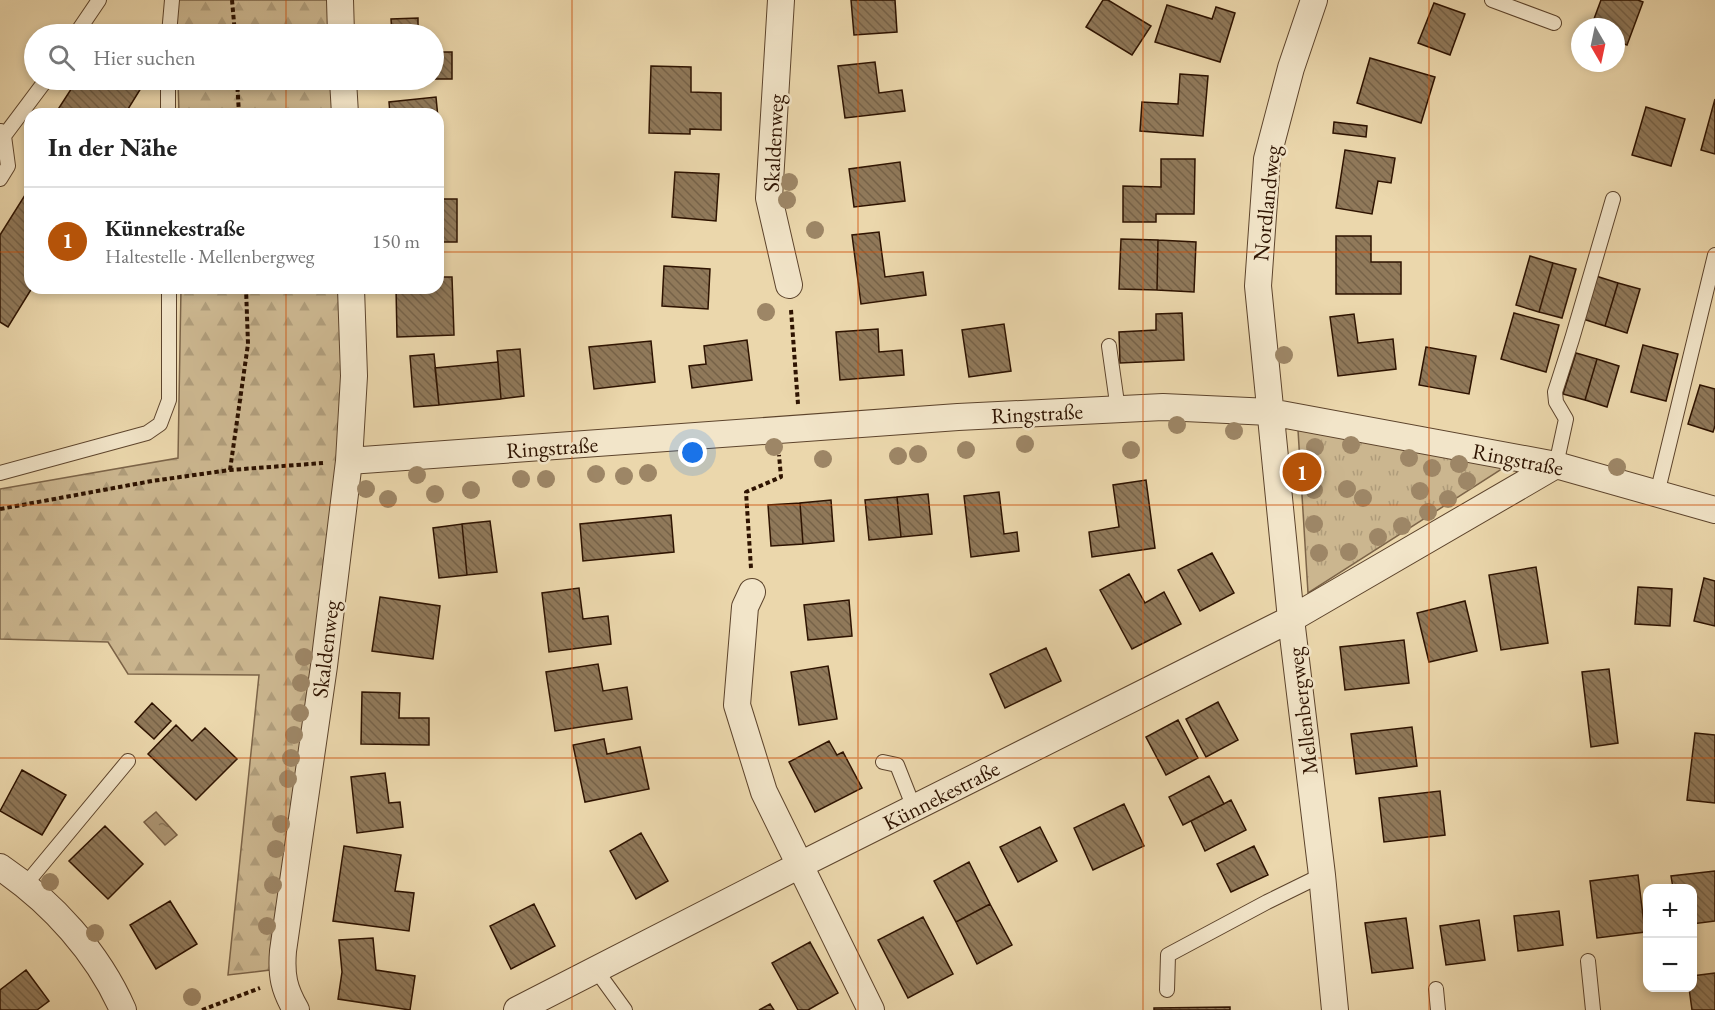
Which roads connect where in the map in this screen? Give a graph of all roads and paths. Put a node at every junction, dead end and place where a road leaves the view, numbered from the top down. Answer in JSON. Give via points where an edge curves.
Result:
{"nodes":[{"id":1,"x":99,"y":0,"type":"edge"},
{"id":2,"x":172,"y":0,"type":"edge"},
{"id":3,"x":232,"y":0,"type":"edge"},
{"id":4,"x":340,"y":0,"type":"edge"},
{"id":5,"x":782,"y":0,"type":"edge"},
{"id":6,"x":1314,"y":0,"type":"edge"},
{"id":7,"x":1492,"y":0,"type":"edge"},
{"id":8,"x":1554,"y":23,"type":"dead end"},
{"id":9,"x":83,"y":24,"type":"edge"},
{"id":10,"x":170,"y":24,"type":"edge"},
{"id":11,"x":233,"y":24,"type":"edge"},
{"id":12,"x":341,"y":24,"type":"edge"},
{"id":13,"x":38,"y":90,"type":"edge"},
{"id":14,"x":168,"y":90,"type":"edge"},
{"id":15,"x":238,"y":90,"type":"edge"},
{"id":16,"x":344,"y":90,"type":"edge"},
{"id":17,"x":168,"y":108,"type":"edge"},
{"id":18,"x":239,"y":108,"type":"edge"},
{"id":19,"x":345,"y":108,"type":"edge"},
{"id":20,"x":2,"y":133,"type":"edge"},
{"id":21,"x":0,"y":179,"type":"edge"},
{"id":22,"x":1613,"y":199,"type":"dead end"},
{"id":23,"x":1715,"y":255,"type":"edge"},
{"id":24,"x":789,"y":285,"type":"joint"},
{"id":25,"x":169,"y":294,"type":"edge"},
{"id":26,"x":246,"y":294,"type":"edge"},
{"id":27,"x":351,"y":294,"type":"edge"},
{"id":28,"x":1109,"y":346,"type":"dead end"},
{"id":29,"x":1118,"y":410,"type":"junction"},
{"id":30,"x":1270,"y":412,"type":"junction"},
{"id":31,"x":788,"y":429,"type":"junction"},
{"id":32,"x":349,"y":461,"type":"junction"},
{"id":33,"x":1556,"y":465,"type":"junction"},
{"id":34,"x":230,"y":470,"type":"junction"},
{"id":35,"x":0,"y":473,"type":"edge"},
{"id":36,"x":1657,"y":494,"type":"junction"},
{"id":37,"x":0,"y":509,"type":"edge"},
{"id":38,"x":1715,"y":509,"type":"edge"},
{"id":39,"x":752,"y":592,"type":"joint"},
{"id":40,"x":1291,"y":619,"type":"junction"},
{"id":41,"x":128,"y":761,"type":"dead end"},
{"id":42,"x":883,"y":762,"type":"dead end"},
{"id":43,"x":914,"y":808,"type":"junction"},
{"id":44,"x":800,"y":866,"type":"junction"},
{"id":45,"x":0,"y":867,"type":"edge"},
{"id":46,"x":1322,"y":875,"type":"junction"},
{"id":47,"x":25,"y":885,"type":"junction"},
{"id":48,"x":1588,"y":961,"type":"dead end"},
{"id":49,"x":596,"y":970,"type":"junction"},
{"id":50,"x":283,"y":979,"type":"junction"},
{"id":51,"x":1436,"y":989,"type":"dead end"},
{"id":52,"x":1167,"y":990,"type":"dead end"},
{"id":53,"x":294,"y":1008,"type":"edge"},
{"id":54,"x":123,"y":1010,"type":"edge"},
{"id":55,"x":202,"y":1010,"type":"edge"},
{"id":56,"x":517,"y":1010,"type":"edge"},
{"id":57,"x":625,"y":1010,"type":"edge"},
{"id":58,"x":871,"y":1010,"type":"edge"},
{"id":59,"x":1335,"y":1010,"type":"edge"},
{"id":60,"x":1438,"y":1010,"type":"edge"},
{"id":61,"x":1593,"y":1010,"type":"edge"}],
"edges":[{"from":1,"to":9,"type":"lane"},
{"from":2,"to":10,"type":"lane"},
{"from":3,"to":11,"type":"path"},
{"from":4,"to":12,"type":"street"},
{"from":5,"to":24,"type":"street","name":"Skaldenweg","via":[[769,198]]},
{"from":6,"to":30,"type":"street","name":"Nordlandweg","via":[[1267,159],[1258,286]]},
{"from":7,"to":8,"type":"lane"},
{"from":13,"to":20,"type":"lane"},
{"from":14,"to":17,"type":"lane"},
{"from":15,"to":18,"type":"path"},
{"from":16,"to":19,"type":"street"},
{"from":20,"to":21,"type":"lane","via":[[8,166]]},
{"from":22,"to":33,"type":"lane","via":[[1555,392],[1566,419]]},
{"from":23,"to":36,"type":"lane"},
{"from":24,"to":31,"type":"path"},
{"from":25,"to":35,"type":"lane","via":[[169,400],[160,424],[147,433]]},
{"from":26,"to":34,"type":"path","via":[[248,344]]},
{"from":27,"to":32,"type":"street","name":"Skaldenweg","via":[[354,376]]},
{"from":28,"to":29,"type":"lane"},
{"from":29,"to":30,"type":"street","name":"Ringstraße","via":[[1163,407]]},
{"from":29,"to":31,"type":"street","name":"Ringstraße"},
{"from":30,"to":33,"type":"street","name":"Ringstraße"},
{"from":30,"to":40,"type":"street","name":"Mellenbergweg"},
{"from":31,"to":32,"type":"street","name":"Ringstraße"},
{"from":31,"to":39,"type":"path","via":[[781,477],[747,492]]},
{"from":32,"to":34,"type":"path"},
{"from":32,"to":50,"type":"street","name":"Skaldenweg","via":[[283,951]]},
{"from":33,"to":36,"type":"street","name":"Ringstraße"},
{"from":33,"to":40,"type":"street","name":"Künnekestraße"},
{"from":34,"to":37,"type":"path"},
{"from":36,"to":38,"type":"street","name":"Ringstraße"},
{"from":39,"to":44,"type":"street","via":[[745,607],[737,705],[764,792]]},
{"from":40,"to":43,"type":"street","name":"Künnekestraße"},
{"from":40,"to":46,"type":"street","name":"Mellenbergweg"},
{"from":41,"to":47,"type":"lane"},
{"from":42,"to":43,"type":"lane","via":[[897,765]]},
{"from":43,"to":44,"type":"street","name":"Künnekestraße"},
{"from":44,"to":49,"type":"street","name":"Künnekestraße"},
{"from":44,"to":58,"type":"street"},
{"from":45,"to":47,"type":"street"},
{"from":46,"to":52,"type":"lane","via":[[1168,956]]},
{"from":46,"to":59,"type":"street","name":"Mellenbergweg"},
{"from":47,"to":54,"type":"street","via":[[80,940]]},
{"from":48,"to":61,"type":"lane"},
{"from":49,"to":56,"type":"street","name":"Künnekestraße"},
{"from":49,"to":57,"type":"lane"},
{"from":50,"to":53,"type":"street","name":"Skaldenweg"},
{"from":50,"to":55,"type":"path"},
{"from":51,"to":60,"type":"lane"}]}
